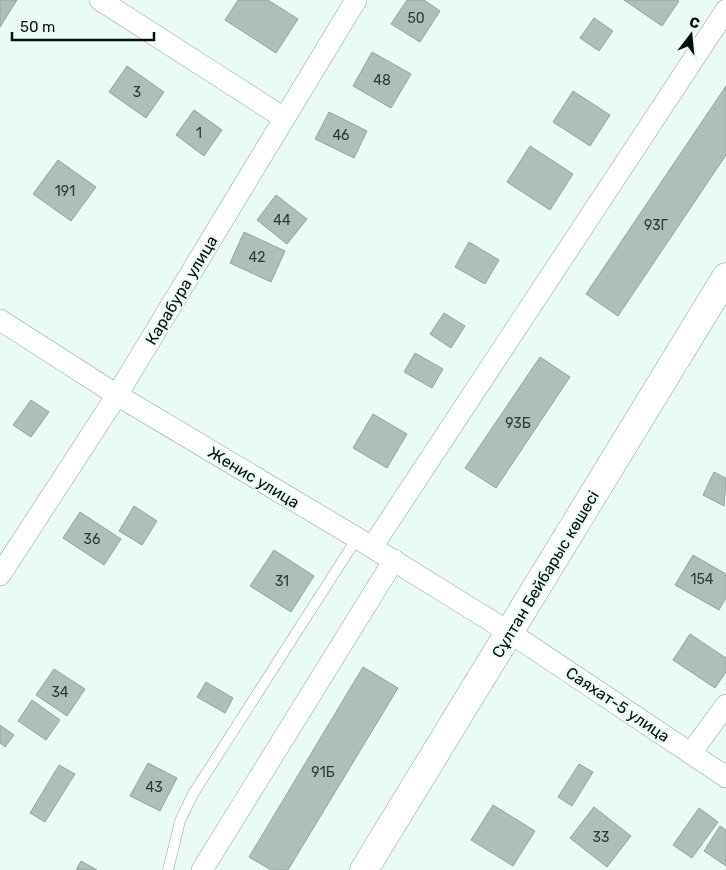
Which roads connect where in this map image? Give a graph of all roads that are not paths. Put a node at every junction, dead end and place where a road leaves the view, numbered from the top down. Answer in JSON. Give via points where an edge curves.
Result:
{"nodes":[{"id":1,"x":100,"y":0,"type":"edge"},
{"id":2,"x":356,"y":0,"type":"edge"},
{"id":3,"x":726,"y":10,"type":"edge"},
{"id":4,"x":284,"y":118,"type":"junction"},
{"id":5,"x":726,"y":278,"type":"edge"},
{"id":6,"x":0,"y":320,"type":"edge"},
{"id":7,"x":117,"y":395,"type":"junction"},
{"id":8,"x":365,"y":542,"type":"junction"},
{"id":9,"x":394,"y":560,"type":"junction"},
{"id":10,"x":0,"y":575,"type":"edge"},
{"id":11,"x":510,"y":632,"type":"junction"},
{"id":12,"x":726,"y":705,"type":"edge"},
{"id":13,"x":691,"y":753,"type":"junction"},
{"id":14,"x":726,"y":777,"type":"edge"},
{"id":15,"x":168,"y":870,"type":"edge"},
{"id":16,"x":202,"y":870,"type":"edge"},
{"id":17,"x":364,"y":870,"type":"edge"}],
"edges":[{"from":1,"to":4,"type":"street"},
{"from":2,"to":4,"type":"street","name":"Карабура улица"},
{"from":3,"to":8,"type":"street"},
{"from":4,"to":7,"type":"street","name":"Карабура улица"},
{"from":5,"to":11,"type":"main road","name":"Сұлтан Бейбарыс көшесі"},
{"from":6,"to":7,"type":"street","name":"Женис улица"},
{"from":7,"to":8,"type":"street","name":"Женис улица"},
{"from":7,"to":10,"type":"street","name":"Карабура улица"},
{"from":8,"to":9,"type":"street","name":"Женис улица"},
{"from":8,"to":15,"type":"lane","via":[[193,794],[180,822]]},
{"from":9,"to":11,"type":"street","name":"Женис улица"},
{"from":9,"to":16,"type":"street"},
{"from":11,"to":13,"type":"street","name":"Саяхат-5 улица"},
{"from":11,"to":17,"type":"main road","name":"Сұлтан Бейбарыс көшесі"},
{"from":12,"to":13,"type":"street"},
{"from":13,"to":14,"type":"street","name":"Саяхат-5 улица"}]}
